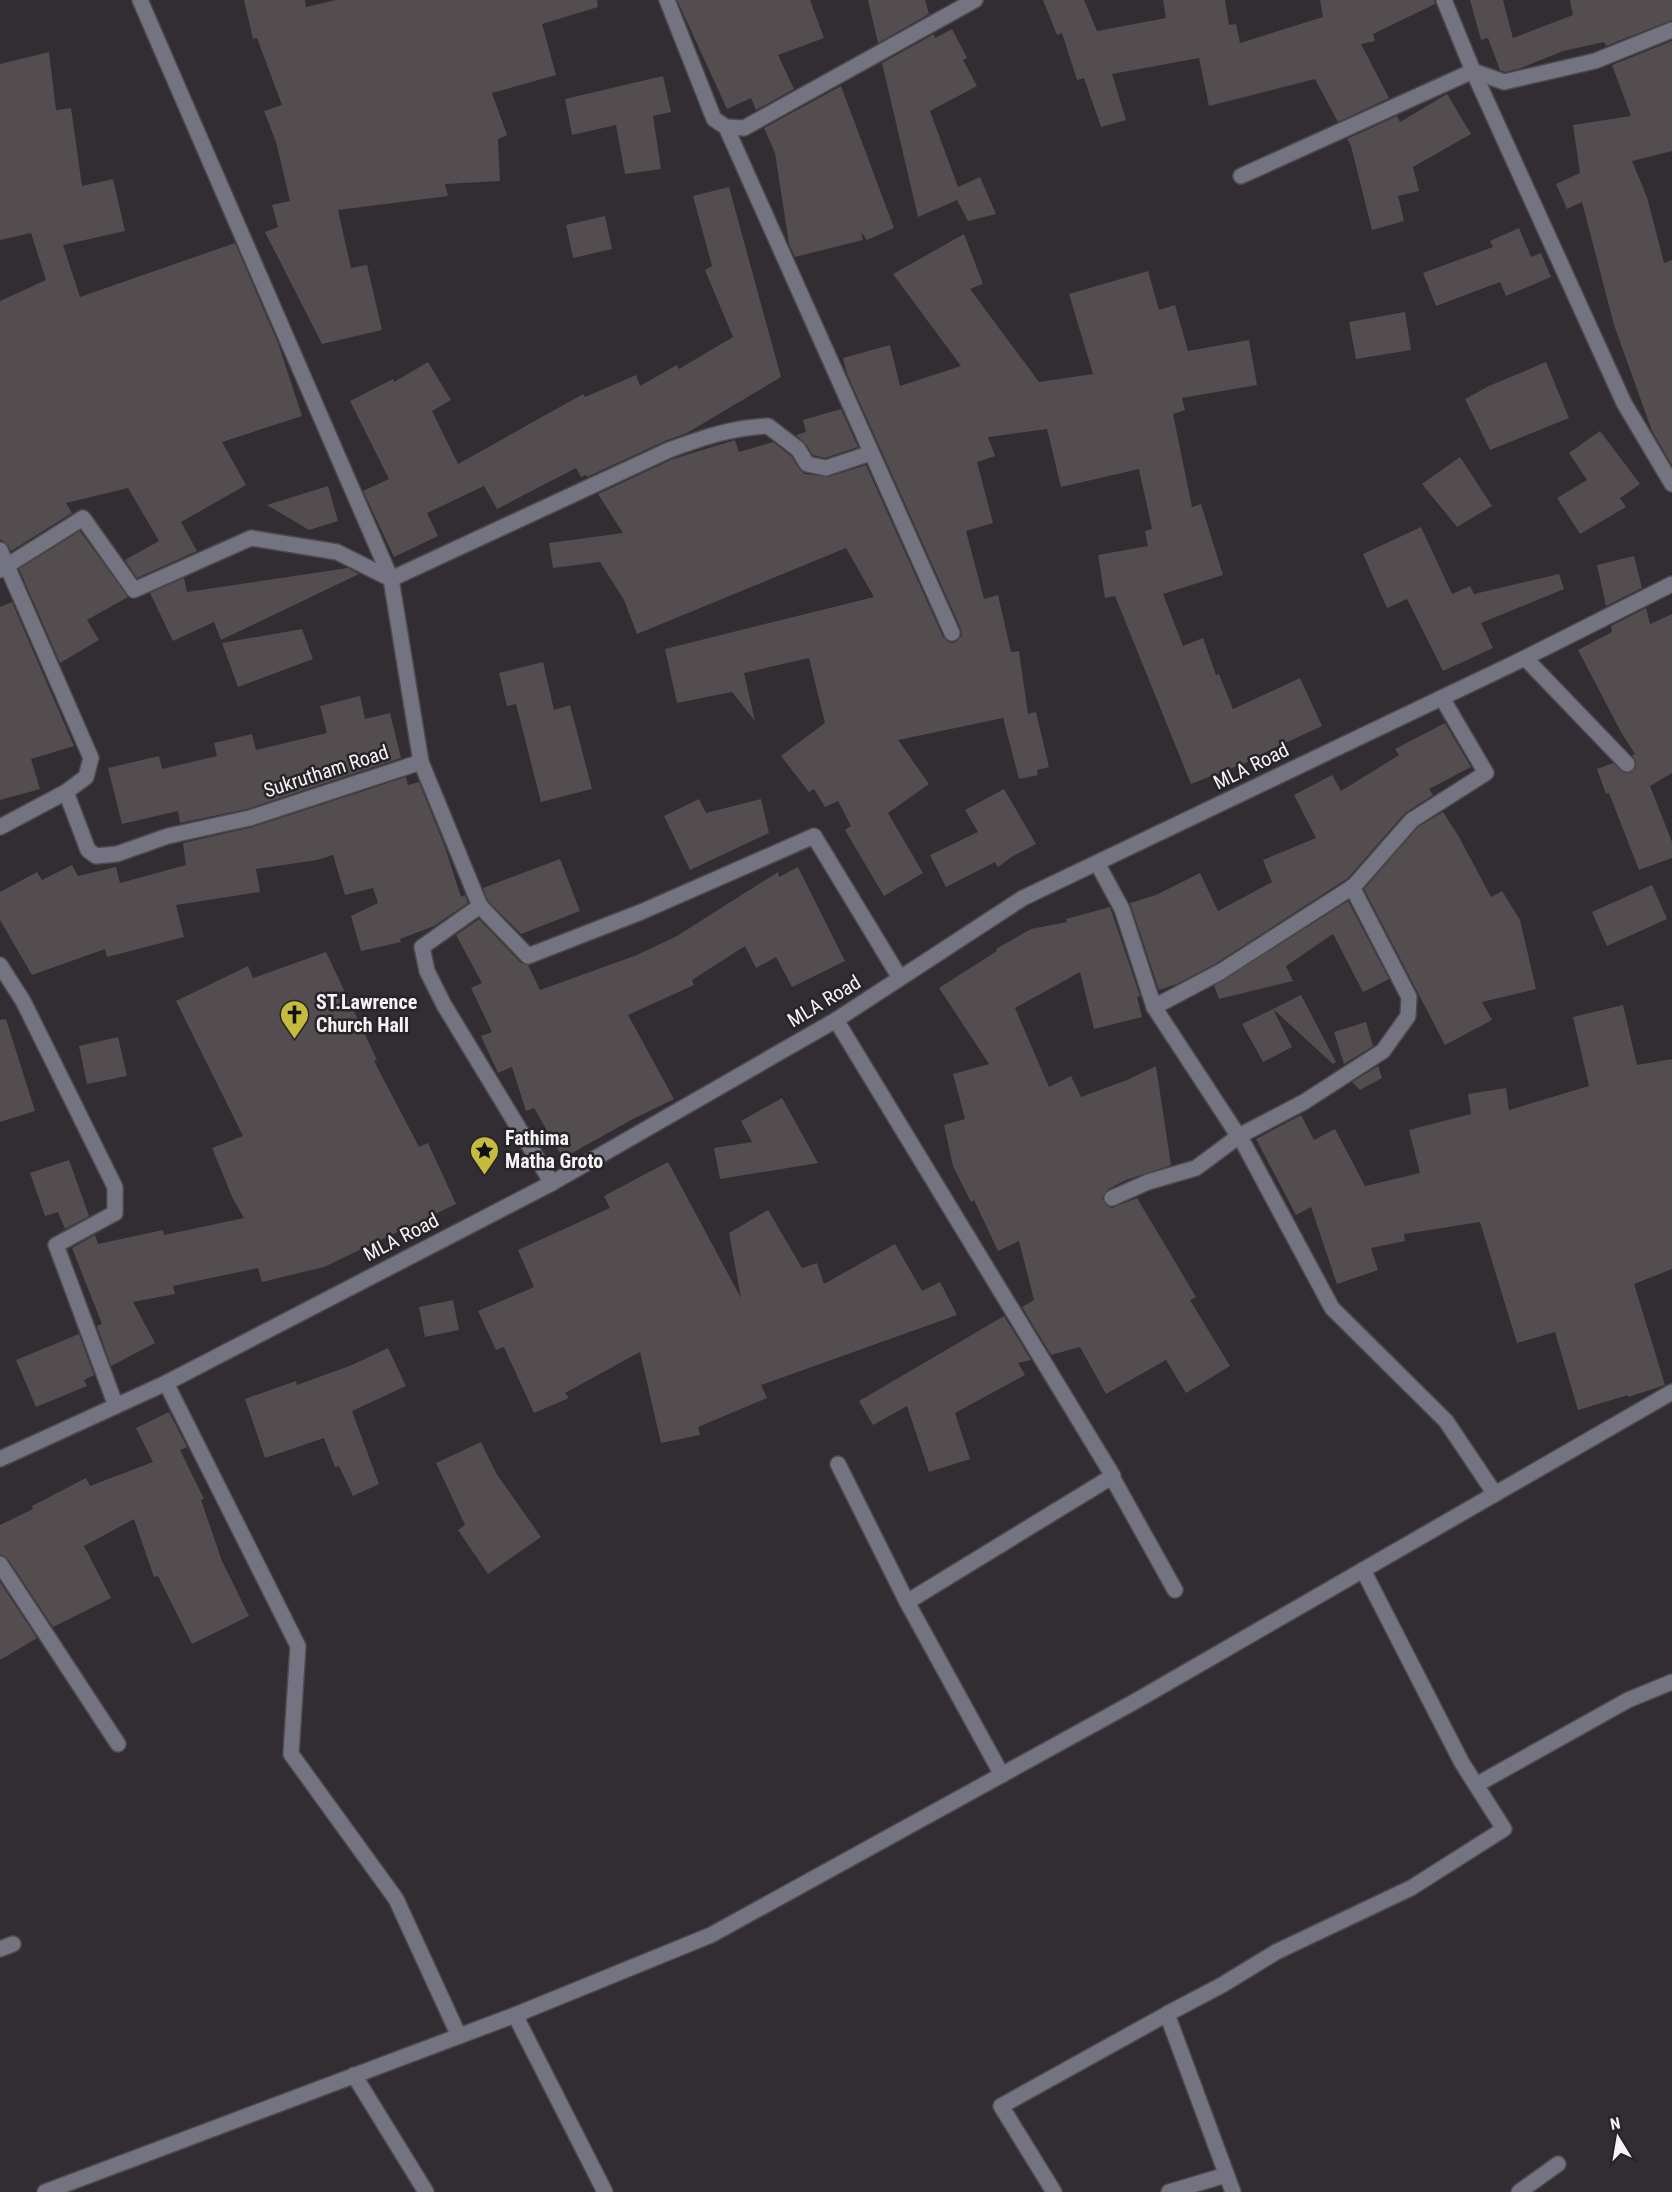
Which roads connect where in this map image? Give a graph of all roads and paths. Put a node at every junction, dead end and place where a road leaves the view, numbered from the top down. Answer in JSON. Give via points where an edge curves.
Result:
{"nodes":[{"id":1,"x":140,"y":0,"type":"edge"},
{"id":2,"x":667,"y":0,"type":"edge"},
{"id":3,"x":975,"y":0,"type":"edge"},
{"id":4,"x":1444,"y":0,"type":"edge"},
{"id":5,"x":1672,"y":30,"type":"edge"},
{"id":6,"x":1473,"y":71,"type":"junction"},
{"id":7,"x":726,"y":128,"type":"junction"},
{"id":8,"x":1241,"y":176,"type":"dead end"},
{"id":9,"x":871,"y":453,"type":"junction"},
{"id":10,"x":1672,"y":483,"type":"edge"},
{"id":11,"x":0,"y":550,"type":"edge"},
{"id":12,"x":4,"y":568,"type":"edge"},
{"id":13,"x":391,"y":579,"type":"junction"},
{"id":14,"x":1672,"y":584,"type":"edge"},
{"id":15,"x":952,"y":633,"type":"dead end"},
{"id":16,"x":1525,"y":658,"type":"junction"},
{"id":17,"x":1442,"y":698,"type":"junction"},
{"id":18,"x":421,"y":762,"type":"junction"},
{"id":19,"x":1627,"y":764,"type":"dead end"},
{"id":20,"x":66,"y":792,"type":"junction"},
{"id":21,"x":0,"y":827,"type":"edge"},
{"id":22,"x":1097,"y":863,"type":"junction"},
{"id":23,"x":1352,"y":887,"type":"junction"},
{"id":24,"x":480,"y":906,"type":"junction"},
{"id":25,"x":0,"y":965,"type":"edge"},
{"id":26,"x":900,"y":978,"type":"junction"},
{"id":27,"x":1154,"y":1007,"type":"junction"},
{"id":28,"x":836,"y":1020,"type":"junction"},
{"id":29,"x":1239,"y":1136,"type":"junction"},
{"id":30,"x":552,"y":1183,"type":"junction"},
{"id":31,"x":1112,"y":1198,"type":"dead end"},
{"id":32,"x":166,"y":1383,"type":"junction"},
{"id":33,"x":1672,"y":1392,"type":"edge"},
{"id":34,"x":116,"y":1406,"type":"junction"},
{"id":35,"x":0,"y":1459,"type":"edge"},
{"id":36,"x":838,"y":1464,"type":"dead end"},
{"id":37,"x":1112,"y":1477,"type":"junction"},
{"id":38,"x":1495,"y":1494,"type":"junction"},
{"id":39,"x":0,"y":1564,"type":"edge"},
{"id":40,"x":1363,"y":1570,"type":"junction"},
{"id":41,"x":1175,"y":1590,"type":"dead end"},
{"id":42,"x":907,"y":1602,"type":"junction"},
{"id":43,"x":1672,"y":1682,"type":"edge"},
{"id":44,"x":118,"y":1744,"type":"dead end"},
{"id":45,"x":1002,"y":1775,"type":"junction"},
{"id":46,"x":1476,"y":1785,"type":"junction"},
{"id":47,"x":1167,"y":2014,"type":"junction"},
{"id":48,"x":515,"y":2015,"type":"junction"},
{"id":49,"x":459,"y":2036,"type":"junction"},
{"id":50,"x":354,"y":2075,"type":"junction"},
{"id":51,"x":1558,"y":2164,"type":"dead end"},
{"id":52,"x":1226,"y":2175,"type":"junction"},
{"id":53,"x":45,"y":2192,"type":"edge"},
{"id":54,"x":426,"y":2192,"type":"edge"},
{"id":55,"x":605,"y":2192,"type":"edge"},
{"id":56,"x":1054,"y":2192,"type":"edge"},
{"id":57,"x":1168,"y":2192,"type":"edge"},
{"id":58,"x":1233,"y":2192,"type":"edge"},
{"id":59,"x":1519,"y":2192,"type":"edge"}],
"edges":[{"from":1,"to":13,"type":"street"},
{"from":2,"to":7,"type":"street","via":[[714,119]]},
{"from":3,"to":7,"type":"street","via":[[744,129]]},
{"from":4,"to":6,"type":"street"},
{"from":5,"to":6,"type":"street","via":[[1595,61],[1503,82]]},
{"from":6,"to":8,"type":"street"},
{"from":6,"to":10,"type":"street","via":[[1624,403]]},
{"from":7,"to":9,"type":"street"},
{"from":9,"to":13,"type":"street","via":[[826,468],[807,464],[798,449],[768,426],[709,435]]},
{"from":9,"to":15,"type":"street"},
{"from":11,"to":12,"type":"street"},
{"from":12,"to":13,"type":"street","via":[[83,518],[134,590],[251,538],[337,552]]},
{"from":12,"to":20,"type":"street","via":[[91,758],[86,777]]},
{"from":13,"to":18,"type":"street"},
{"from":14,"to":16,"type":"street","name":"MLA Road"},
{"from":16,"to":17,"type":"street","name":"MLA Road"},
{"from":16,"to":19,"type":"street"},
{"from":17,"to":22,"type":"street","name":"MLA Road"},
{"from":17,"to":23,"type":"street","via":[[1486,773],[1412,820]]},
{"from":18,"to":20,"type":"street","name":"Sukrutham Road","via":[[250,818],[168,836],[117,854],[96,856],[88,850]]},
{"from":18,"to":24,"type":"street"},
{"from":20,"to":21,"type":"street"},
{"from":22,"to":26,"type":"street","name":"MLA Road","via":[[1023,898]]},
{"from":22,"to":27,"type":"street","via":[[1122,909]]},
{"from":23,"to":27,"type":"street","via":[[1220,972]]},
{"from":23,"to":29,"type":"street","via":[[1409,997],[1408,1016],[1383,1051],[1304,1102]]},
{"from":24,"to":26,"type":"street","via":[[528,956],[641,912],[814,836]]},
{"from":24,"to":30,"type":"street","via":[[422,947],[426,971]]},
{"from":25,"to":34,"type":"street","via":[[23,1001],[115,1187],[115,1212],[56,1245]]},
{"from":26,"to":28,"type":"street","name":"MLA Road"},
{"from":27,"to":29,"type":"street"},
{"from":28,"to":30,"type":"street","name":"MLA Road"},
{"from":28,"to":37,"type":"street"},
{"from":29,"to":31,"type":"street","via":[[1196,1168]]},
{"from":29,"to":38,"type":"street","via":[[1332,1308],[1446,1421]]},
{"from":30,"to":32,"type":"street","name":"MLA Road"},
{"from":32,"to":34,"type":"street","name":"MLA Road"},
{"from":32,"to":49,"type":"street","via":[[298,1646],[291,1754],[396,1899]]},
{"from":33,"to":38,"type":"street"},
{"from":34,"to":35,"type":"street","name":"MLA Road"},
{"from":36,"to":42,"type":"street"},
{"from":37,"to":41,"type":"street"},
{"from":37,"to":42,"type":"street"},
{"from":38,"to":40,"type":"street"},
{"from":39,"to":44,"type":"street"},
{"from":40,"to":45,"type":"street"},
{"from":40,"to":46,"type":"street"},
{"from":42,"to":45,"type":"street"},
{"from":43,"to":46,"type":"street","via":[[1628,1700]]},
{"from":45,"to":48,"type":"street","via":[[711,1935]]},
{"from":46,"to":47,"type":"street","via":[[1504,1829],[1411,1888],[1276,1952]]},
{"from":47,"to":52,"type":"street"},
{"from":47,"to":56,"type":"street","via":[[1001,2106]]},
{"from":48,"to":49,"type":"street"},
{"from":48,"to":55,"type":"street"},
{"from":49,"to":50,"type":"street"},
{"from":50,"to":53,"type":"street"},
{"from":50,"to":54,"type":"street"},
{"from":51,"to":59,"type":"street"},
{"from":52,"to":57,"type":"street"},
{"from":52,"to":58,"type":"street"}]}
